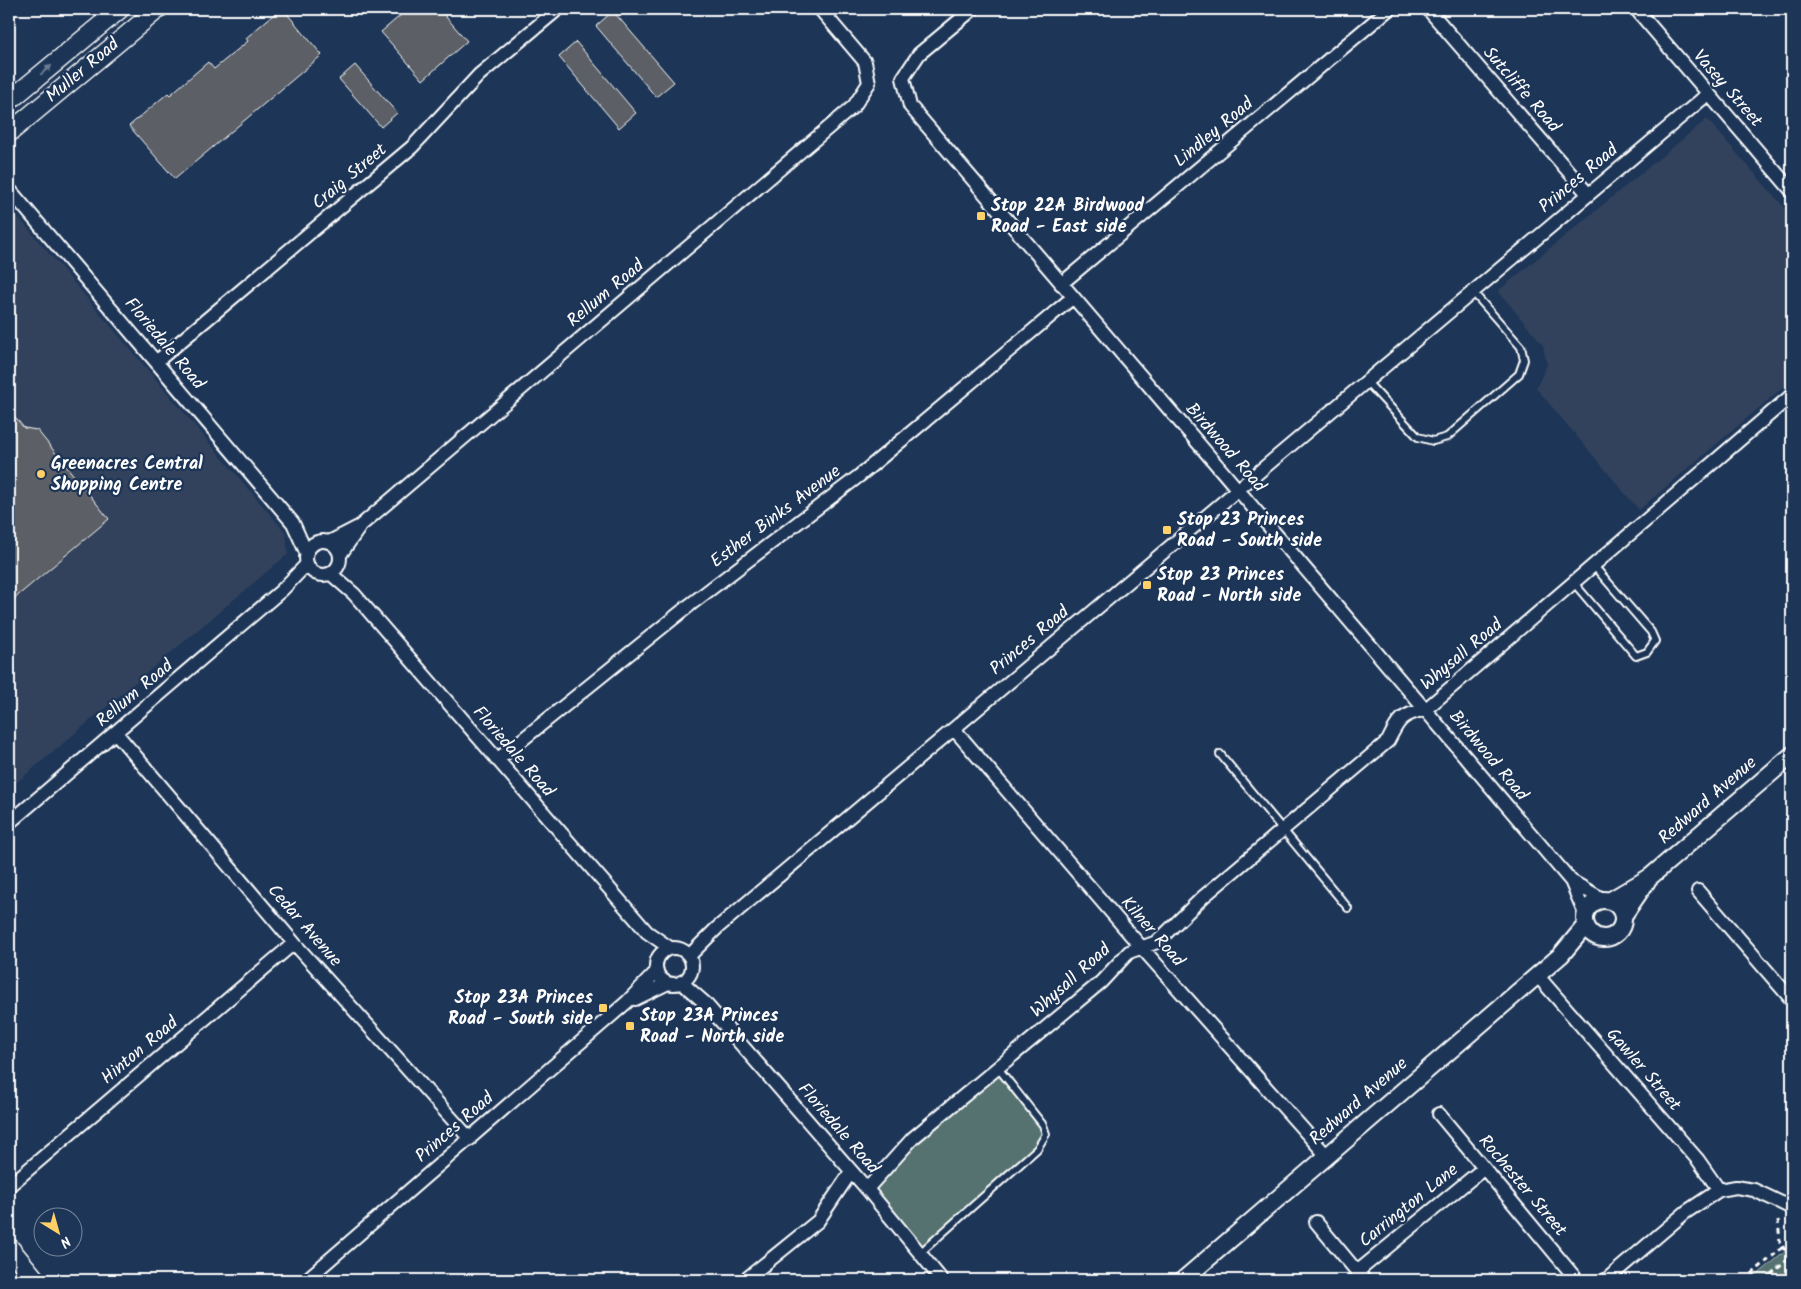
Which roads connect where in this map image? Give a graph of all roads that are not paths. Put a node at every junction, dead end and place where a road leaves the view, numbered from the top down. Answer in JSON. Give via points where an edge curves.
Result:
{"nodes":[{"id":1,"x":120,"y":9,"type":"edge"},
{"id":2,"x":158,"y":9,"type":"edge"},
{"id":3,"x":558,"y":9,"type":"edge"},
{"id":4,"x":820,"y":9,"type":"edge"},
{"id":5,"x":973,"y":9,"type":"edge"},
{"id":6,"x":1390,"y":9,"type":"edge"},
{"id":7,"x":1428,"y":9,"type":"edge"},
{"id":8,"x":1636,"y":9,"type":"edge"},
{"id":9,"x":1708,"y":94,"type":"junction"},
{"id":10,"x":9,"y":101,"type":"edge"},
{"id":11,"x":9,"y":133,"type":"edge"},
{"id":12,"x":9,"y":189,"type":"edge"},
{"id":13,"x":1792,"y":191,"type":"edge"},
{"id":14,"x":1588,"y":194,"type":"junction"},
{"id":15,"x":1061,"y":284,"type":"junction"},
{"id":16,"x":1472,"y":291,"type":"junction"},
{"id":17,"x":1072,"y":298,"type":"junction"},
{"id":18,"x":156,"y":362,"type":"junction"},
{"id":19,"x":1366,"y":381,"type":"junction"},
{"id":20,"x":1792,"y":395,"type":"edge"},
{"id":21,"x":1238,"y":489,"type":"junction"},
{"id":22,"x":293,"y":523,"type":"junction"},
{"id":23,"x":360,"y":526,"type":"junction"},
{"id":24,"x":325,"y":541,"type":"junction"},
{"id":25,"x":306,"y":559,"type":"junction"},
{"id":26,"x":336,"y":565,"type":"junction"},
{"id":27,"x":1594,"y":566,"type":"junction"},
{"id":28,"x":317,"y":575,"type":"junction"},
{"id":29,"x":1574,"y":583,"type":"junction"},
{"id":30,"x":282,"y":590,"type":"junction"},
{"id":31,"x":1426,"y":709,"type":"junction"},
{"id":32,"x":954,"y":728,"type":"junction"},
{"id":33,"x":116,"y":733,"type":"junction"},
{"id":34,"x":1220,"y":754,"type":"dead end"},
{"id":35,"x":1792,"y":755,"type":"edge"},
{"id":36,"x":496,"y":760,"type":"junction"},
{"id":37,"x":9,"y":823,"type":"edge"},
{"id":38,"x":1284,"y":829,"type":"junction"},
{"id":39,"x":1650,"y":877,"type":"junction"},
{"id":40,"x":1570,"y":881,"type":"junction"},
{"id":41,"x":1698,"y":891,"type":"dead end"},
{"id":42,"x":1607,"y":900,"type":"junction"},
{"id":43,"x":1348,"y":908,"type":"dead end"},
{"id":44,"x":1623,"y":916,"type":"junction"},
{"id":45,"x":1586,"y":919,"type":"junction"},
{"id":46,"x":647,"y":932,"type":"junction"},
{"id":47,"x":1599,"y":938,"type":"junction"},
{"id":48,"x":294,"y":943,"type":"junction"},
{"id":49,"x":1142,"y":948,"type":"junction"},
{"id":50,"x":680,"y":951,"type":"junction"},
{"id":51,"x":1561,"y":955,"type":"junction"},
{"id":52,"x":657,"y":966,"type":"junction"},
{"id":53,"x":691,"y":970,"type":"junction"},
{"id":54,"x":1537,"y":975,"type":"junction"},
{"id":55,"x":675,"y":982,"type":"junction"},
{"id":56,"x":1792,"y":1000,"type":"edge"},
{"id":57,"x":627,"y":1002,"type":"junction"},
{"id":58,"x":705,"y":1003,"type":"junction"},
{"id":59,"x":998,"y":1068,"type":"junction"},
{"id":60,"x":1439,"y":1114,"type":"dead end"},
{"id":61,"x":470,"y":1139,"type":"junction"},
{"id":62,"x":1327,"y":1156,"type":"junction"},
{"id":63,"x":1484,"y":1168,"type":"junction"},
{"id":64,"x":851,"y":1172,"type":"junction"},
{"id":65,"x":9,"y":1186,"type":"edge"},
{"id":66,"x":867,"y":1189,"type":"junction"},
{"id":67,"x":1719,"y":1190,"type":"junction"},
{"id":68,"x":1792,"y":1208,"type":"edge"},
{"id":69,"x":1316,"y":1222,"type":"dead end"},
{"id":70,"x":9,"y":1248,"type":"edge"},
{"id":71,"x":920,"y":1253,"type":"junction"},
{"id":72,"x":1361,"y":1276,"type":"edge"},
{"id":73,"x":36,"y":1280,"type":"edge"},
{"id":74,"x":306,"y":1280,"type":"edge"},
{"id":75,"x":745,"y":1280,"type":"edge"},
{"id":76,"x":942,"y":1280,"type":"edge"},
{"id":77,"x":1183,"y":1280,"type":"edge"},
{"id":78,"x":1577,"y":1280,"type":"edge"},
{"id":79,"x":1606,"y":1280,"type":"edge"}],
"edges":[{"from":10,"to":1,"type":"main road","name":"Muller Road","one_way":true},
{"from":2,"to":11,"type":"main road","name":"Muller Road"},
{"from":3,"to":18,"type":"street","name":"Craig Street","via":[[479,75],[412,147]]},
{"from":4,"to":23,"type":"street","name":"Rellum Road","via":[[865,62],[869,83],[854,106]]},
{"from":5,"to":15,"type":"street","name":"Birdwood Road","via":[[919,54],[903,78],[910,106]]},
{"from":6,"to":15,"type":"street","name":"Lindley Road"},
{"from":7,"to":14,"type":"street","name":"Sutcliffe Road"},
{"from":8,"to":9,"type":"street","name":"Vasey Street"},
{"from":9,"to":13,"type":"street","name":"Vasey Street"},
{"from":9,"to":14,"type":"street","name":"Princes Road"},
{"from":12,"to":18,"type":"street","name":"Floriedale Road"},
{"from":14,"to":16,"type":"street","name":"Princes Road"},
{"from":15,"to":17,"type":"street","name":"Birdwood Road"},
{"from":16,"to":19,"type":"street","name":"Princes Road"},
{"from":16,"to":19,"type":"lane","via":[[1521,347],[1524,360],[1519,374],[1447,437],[1433,440],[1418,437]]},
{"from":17,"to":21,"type":"street","name":"Birdwood Road"},
{"from":17,"to":36,"type":"street","name":"Esther Binks Avenue","via":[[859,476],[691,604]]},
{"from":18,"to":22,"type":"street","name":"Floriedale Road"},
{"from":19,"to":21,"type":"street","name":"Princes Road"},
{"from":20,"to":27,"type":"street","name":"Whysall Road"},
{"from":21,"to":31,"type":"street","name":"Birdwood Road"},
{"from":21,"to":32,"type":"street","name":"Princes Road"},
{"from":22,"to":24,"type":"street","name":"Floriedale Road"},
{"from":22,"to":25,"type":"street","name":"Floriedale Road"},
{"from":23,"to":24,"type":"street","name":"Rellum Road"},
{"from":23,"to":26,"type":"street","name":"Rellum Road"},
{"from":24,"to":25,"type":"street","via":[[310,546]]},
{"from":24,"to":26,"type":"street","via":[[338,550]]},
{"from":25,"to":28,"type":"street","via":[[311,571]]},
{"from":25,"to":30,"type":"street","name":"Rellum Road"},
{"from":26,"to":28,"type":"street"},
{"from":26,"to":36,"type":"street","name":"Floriedale Road","via":[[354,594]]},
{"from":27,"to":29,"type":"street","name":"Whysall Road"},
{"from":27,"to":29,"type":"lane","via":[[1651,632],[1655,641],[1647,652],[1636,656]]},
{"from":28,"to":30,"type":"street","name":"Rellum Road"},
{"from":29,"to":31,"type":"street","name":"Whysall Road"},
{"from":30,"to":33,"type":"street","name":"Rellum Road"},
{"from":31,"to":38,"type":"street","name":"Whysall Road","via":[[1409,713],[1398,721],[1388,741]]},
{"from":31,"to":40,"type":"street","name":"Birdwood Road"},
{"from":32,"to":49,"type":"street","name":"Kilner Road"},
{"from":32,"to":50,"type":"street","name":"Princes Road","via":[[718,928]]},
{"from":33,"to":37,"type":"street","name":"Rellum Road"},
{"from":33,"to":48,"type":"street","name":"Cedar Avenue"},
{"from":34,"to":38,"type":"lane"},
{"from":35,"to":39,"type":"street","name":"Redward Avenue"},
{"from":36,"to":46,"type":"street","name":"Floriedale Road"},
{"from":38,"to":43,"type":"lane"},
{"from":38,"to":49,"type":"street","name":"Whysall Road","via":[[1203,897],[1158,942]]},
{"from":39,"to":42,"type":"street","name":"Redward Avenue"},
{"from":39,"to":44,"type":"street","name":"Redward Avenue"},
{"from":40,"to":42,"type":"street","name":"Birdwood Road"},
{"from":40,"to":45,"type":"street","name":"Birdwood Road"},
{"from":41,"to":56,"type":"street"},
{"from":42,"to":44,"type":"street","via":[[1620,907]]},
{"from":42,"to":45,"type":"street","via":[[1592,904]]},
{"from":44,"to":47,"type":"street","via":[[1617,934]]},
{"from":45,"to":47,"type":"street","via":[[1591,933]]},
{"from":45,"to":51,"type":"street","name":"Redward Avenue"},
{"from":46,"to":50,"type":"street","name":"Floriedale Road"},
{"from":46,"to":52,"type":"street","name":"Floriedale Road"},
{"from":47,"to":51,"type":"street","name":"Redward Avenue"},
{"from":48,"to":61,"type":"street","name":"Cedar Avenue"},
{"from":48,"to":65,"type":"street","name":"Hinton Road"},
{"from":49,"to":59,"type":"street","name":"Whysall Road","via":[[1129,952],[1101,982]]},
{"from":49,"to":62,"type":"street","name":"Kilner Road"},
{"from":50,"to":52,"type":"street","via":[[660,955]]},
{"from":50,"to":53,"type":"street","via":[[692,962]]},
{"from":51,"to":54,"type":"street","name":"Redward Avenue"},
{"from":52,"to":55,"type":"street","via":[[662,979]]},
{"from":52,"to":57,"type":"street","name":"Princes Road"},
{"from":53,"to":55,"type":"street","via":[[689,976]]},
{"from":53,"to":58,"type":"street","name":"Floriedale Road"},
{"from":54,"to":62,"type":"street","name":"Redward Avenue"},
{"from":54,"to":67,"type":"street","name":"Gawler Street","via":[[1698,1160]]},
{"from":55,"to":57,"type":"street","name":"Princes Road"},
{"from":55,"to":58,"type":"street","name":"Floriedale Road"},
{"from":57,"to":61,"type":"street","name":"Princes Road"},
{"from":58,"to":64,"type":"street","name":"Floriedale Road"},
{"from":59,"to":66,"type":"street","name":"Whysall Road","via":[[913,1138]]},
{"from":59,"to":71,"type":"lane","via":[[1046,1134],[1037,1150]]},
{"from":60,"to":63,"type":"street","name":"Rochester Street"},
{"from":61,"to":74,"type":"street","name":"Princes Road"},
{"from":62,"to":77,"type":"street","name":"Redward Avenue"},
{"from":63,"to":72,"type":"street","name":"Carrington Lane"},
{"from":63,"to":78,"type":"street","name":"Rochester Street"},
{"from":64,"to":66,"type":"street","name":"Floriedale Road"},
{"from":64,"to":75,"type":"street","via":[[818,1221]]},
{"from":66,"to":71,"type":"street","name":"Floriedale Road"},
{"from":67,"to":68,"type":"street","via":[[1736,1187],[1754,1190]]},
{"from":67,"to":79,"type":"street","via":[[1686,1212]]},
{"from":69,"to":72,"type":"street"},
{"from":70,"to":73,"type":"main road"},
{"from":71,"to":76,"type":"street","name":"Floriedale Road"}]}
